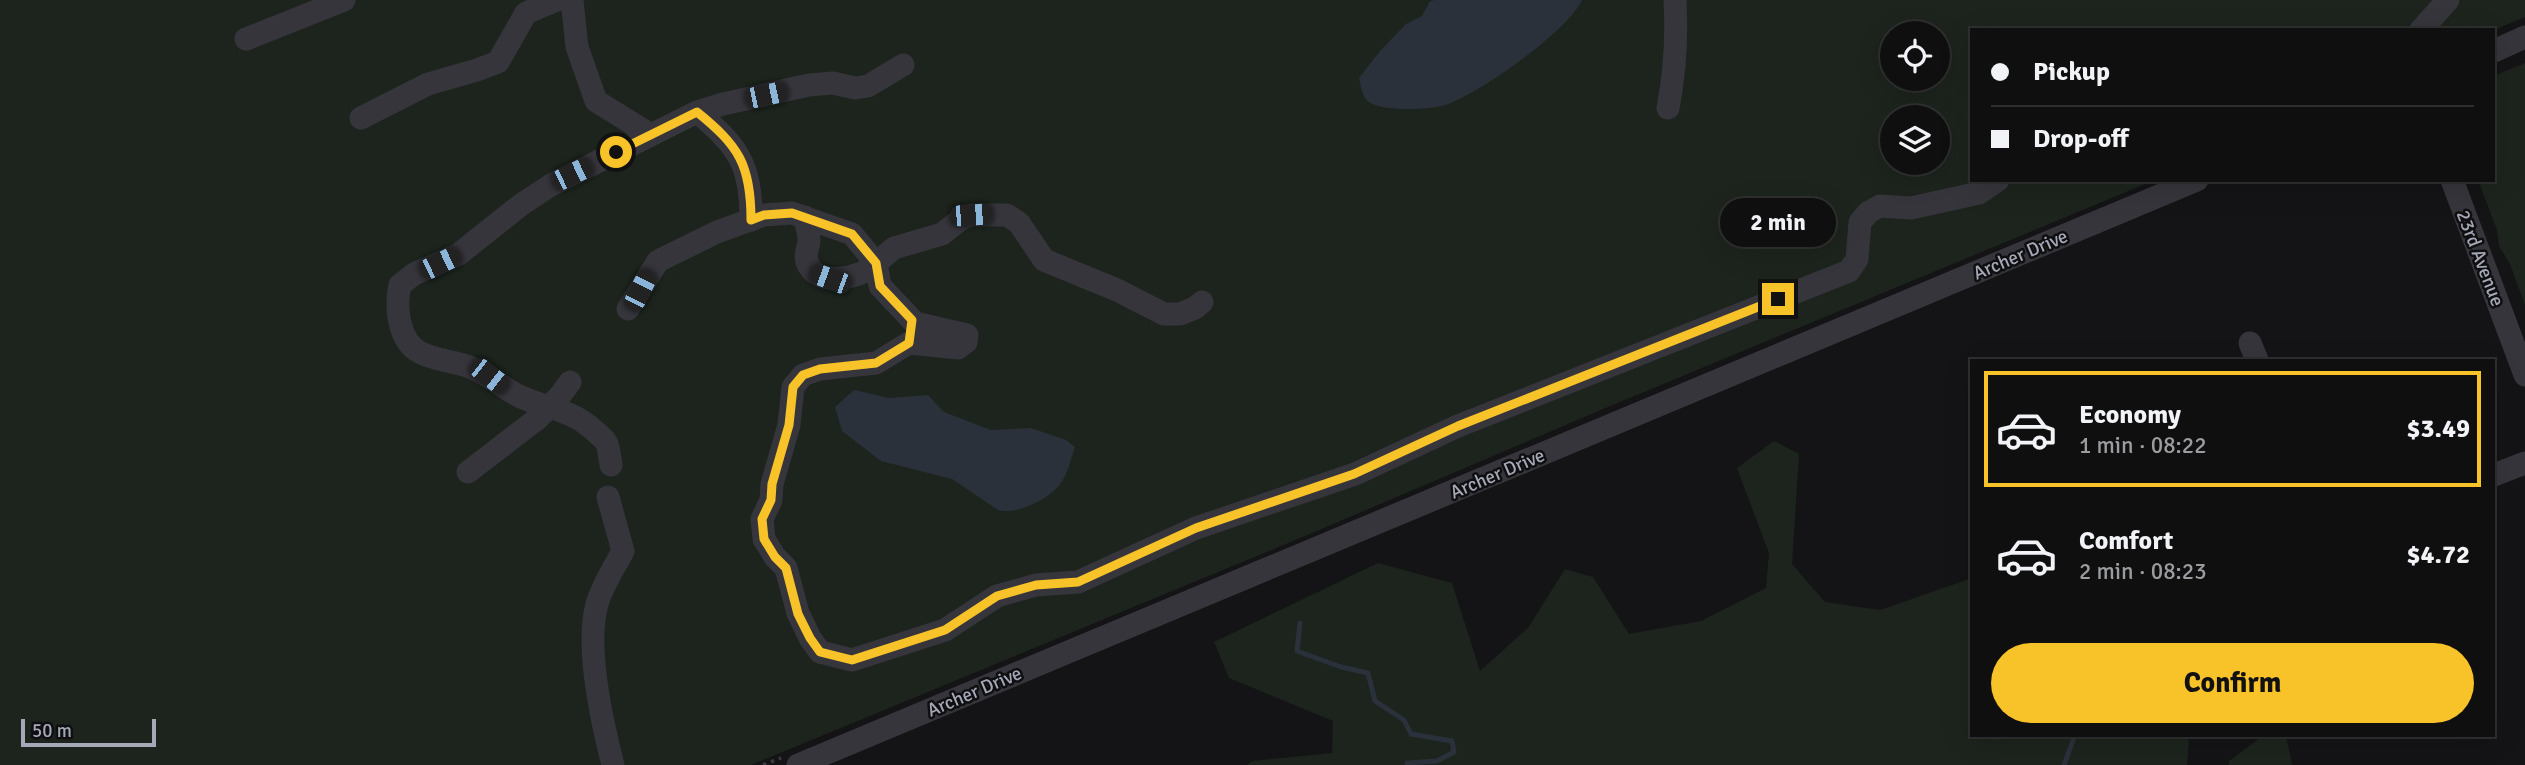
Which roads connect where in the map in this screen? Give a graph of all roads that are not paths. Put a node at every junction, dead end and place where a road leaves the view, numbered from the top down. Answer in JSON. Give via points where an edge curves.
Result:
{"nodes":[{"id":1,"x":344,"y":0,"type":"edge"},
{"id":2,"x":557,"y":0,"type":"edge"},
{"id":3,"x":572,"y":0,"type":"edge"},
{"id":4,"x":1675,"y":0,"type":"edge"},
{"id":5,"x":2448,"y":0,"type":"edge"},
{"id":6,"x":2422,"y":28,"type":"edge"},
{"id":7,"x":2525,"y":37,"type":"edge"},
{"id":8,"x":246,"y":39,"type":"dead end"},
{"id":9,"x":2495,"y":51,"type":"edge"},
{"id":10,"x":903,"y":65,"type":"dead end"},
{"id":11,"x":1668,"y":108,"type":"dead end"},
{"id":12,"x":697,"y":112,"type":"junction"},
{"id":13,"x":618,"y":116,"type":"junction"},
{"id":14,"x":361,"y":118,"type":"dead end"},
{"id":15,"x":650,"y":135,"type":"junction"},
{"id":16,"x":616,"y":152,"type":"junction"},
{"id":17,"x":1995,"y":182,"type":"edge"},
{"id":18,"x":2192,"y":182,"type":"edge"},
{"id":19,"x":2453,"y":182,"type":"edge"},
{"id":20,"x":805,"y":218,"type":"junction"},
{"id":21,"x":751,"y":220,"type":"junction"},
{"id":22,"x":876,"y":263,"type":"junction"},
{"id":23,"x":1202,"y":302,"type":"dead end"},
{"id":24,"x":628,"y":309,"type":"dead end"},
{"id":25,"x":2525,"y":375,"type":"edge"},
{"id":26,"x":565,"y":389,"type":"dead end"},
{"id":27,"x":2525,"y":463,"type":"edge"},
{"id":28,"x":611,"y":465,"type":"dead end"},
{"id":29,"x":468,"y":472,"type":"dead end"},
{"id":30,"x":2495,"y":475,"type":"edge"},
{"id":31,"x":608,"y":497,"type":"dead end"},
{"id":32,"x":613,"y":765,"type":"edge"},
{"id":33,"x":798,"y":765,"type":"edge"}],
"edges":[{"from":1,"to":8,"type":"street"},
{"from":2,"to":14,"type":"street","via":[[526,13],[498,62],[428,84]]},
{"from":3,"to":13,"type":"street","via":[[577,47],[596,100]]},
{"from":4,"to":11,"type":"street","via":[[1674,77]]},
{"from":5,"to":6,"type":"street"},
{"from":7,"to":9,"type":"street"},
{"from":10,"to":12,"type":"street","via":[[869,86],[809,85]]},
{"from":12,"to":15,"type":"street"},
{"from":12,"to":21,"type":"street","via":[[723,133],[742,160]]},
{"from":13,"to":15,"type":"street"},
{"from":13,"to":16,"type":"street"},
{"from":15,"to":16,"type":"street"},
{"from":16,"to":28,"type":"street","via":[[551,185],[459,254],[414,274],[400,285],[396,302],[402,327],[418,352],[467,366],[537,405],[583,419],[606,441]]},
{"from":17,"to":22,"type":"street","via":[[1979,193],[1911,208],[1880,206],[1860,222],[1857,259],[1849,271],[1458,426],[1354,474],[1196,528],[1078,582],[1036,585],[997,596],[945,630],[852,660],[820,652],[810,638],[798,614],[786,568],[764,539],[762,519],[789,425],[793,387],[811,372],[876,363],[910,331],[880,286]]},
{"from":18,"to":33,"type":"street","name":"Archer Drive"},
{"from":19,"to":25,"type":"street","name":"23rd Avenue"},
{"from":20,"to":21,"type":"street","via":[[792,213]]},
{"from":20,"to":22,"type":"street","via":[[852,234]]},
{"from":20,"to":22,"type":"street","via":[[807,264],[817,274],[830,279],[859,275]]},
{"from":21,"to":24,"type":"street","via":[[658,261]]},
{"from":22,"to":23,"type":"street","via":[[894,248],[942,234],[971,215],[1007,215],[1019,223],[1044,260],[1164,314],[1180,314]]},
{"from":26,"to":29,"type":"street","bridge":true,"via":[[537,419]]},
{"from":27,"to":30,"type":"street"},
{"from":31,"to":32,"type":"street","via":[[623,551],[597,604],[593,636]]}]}
